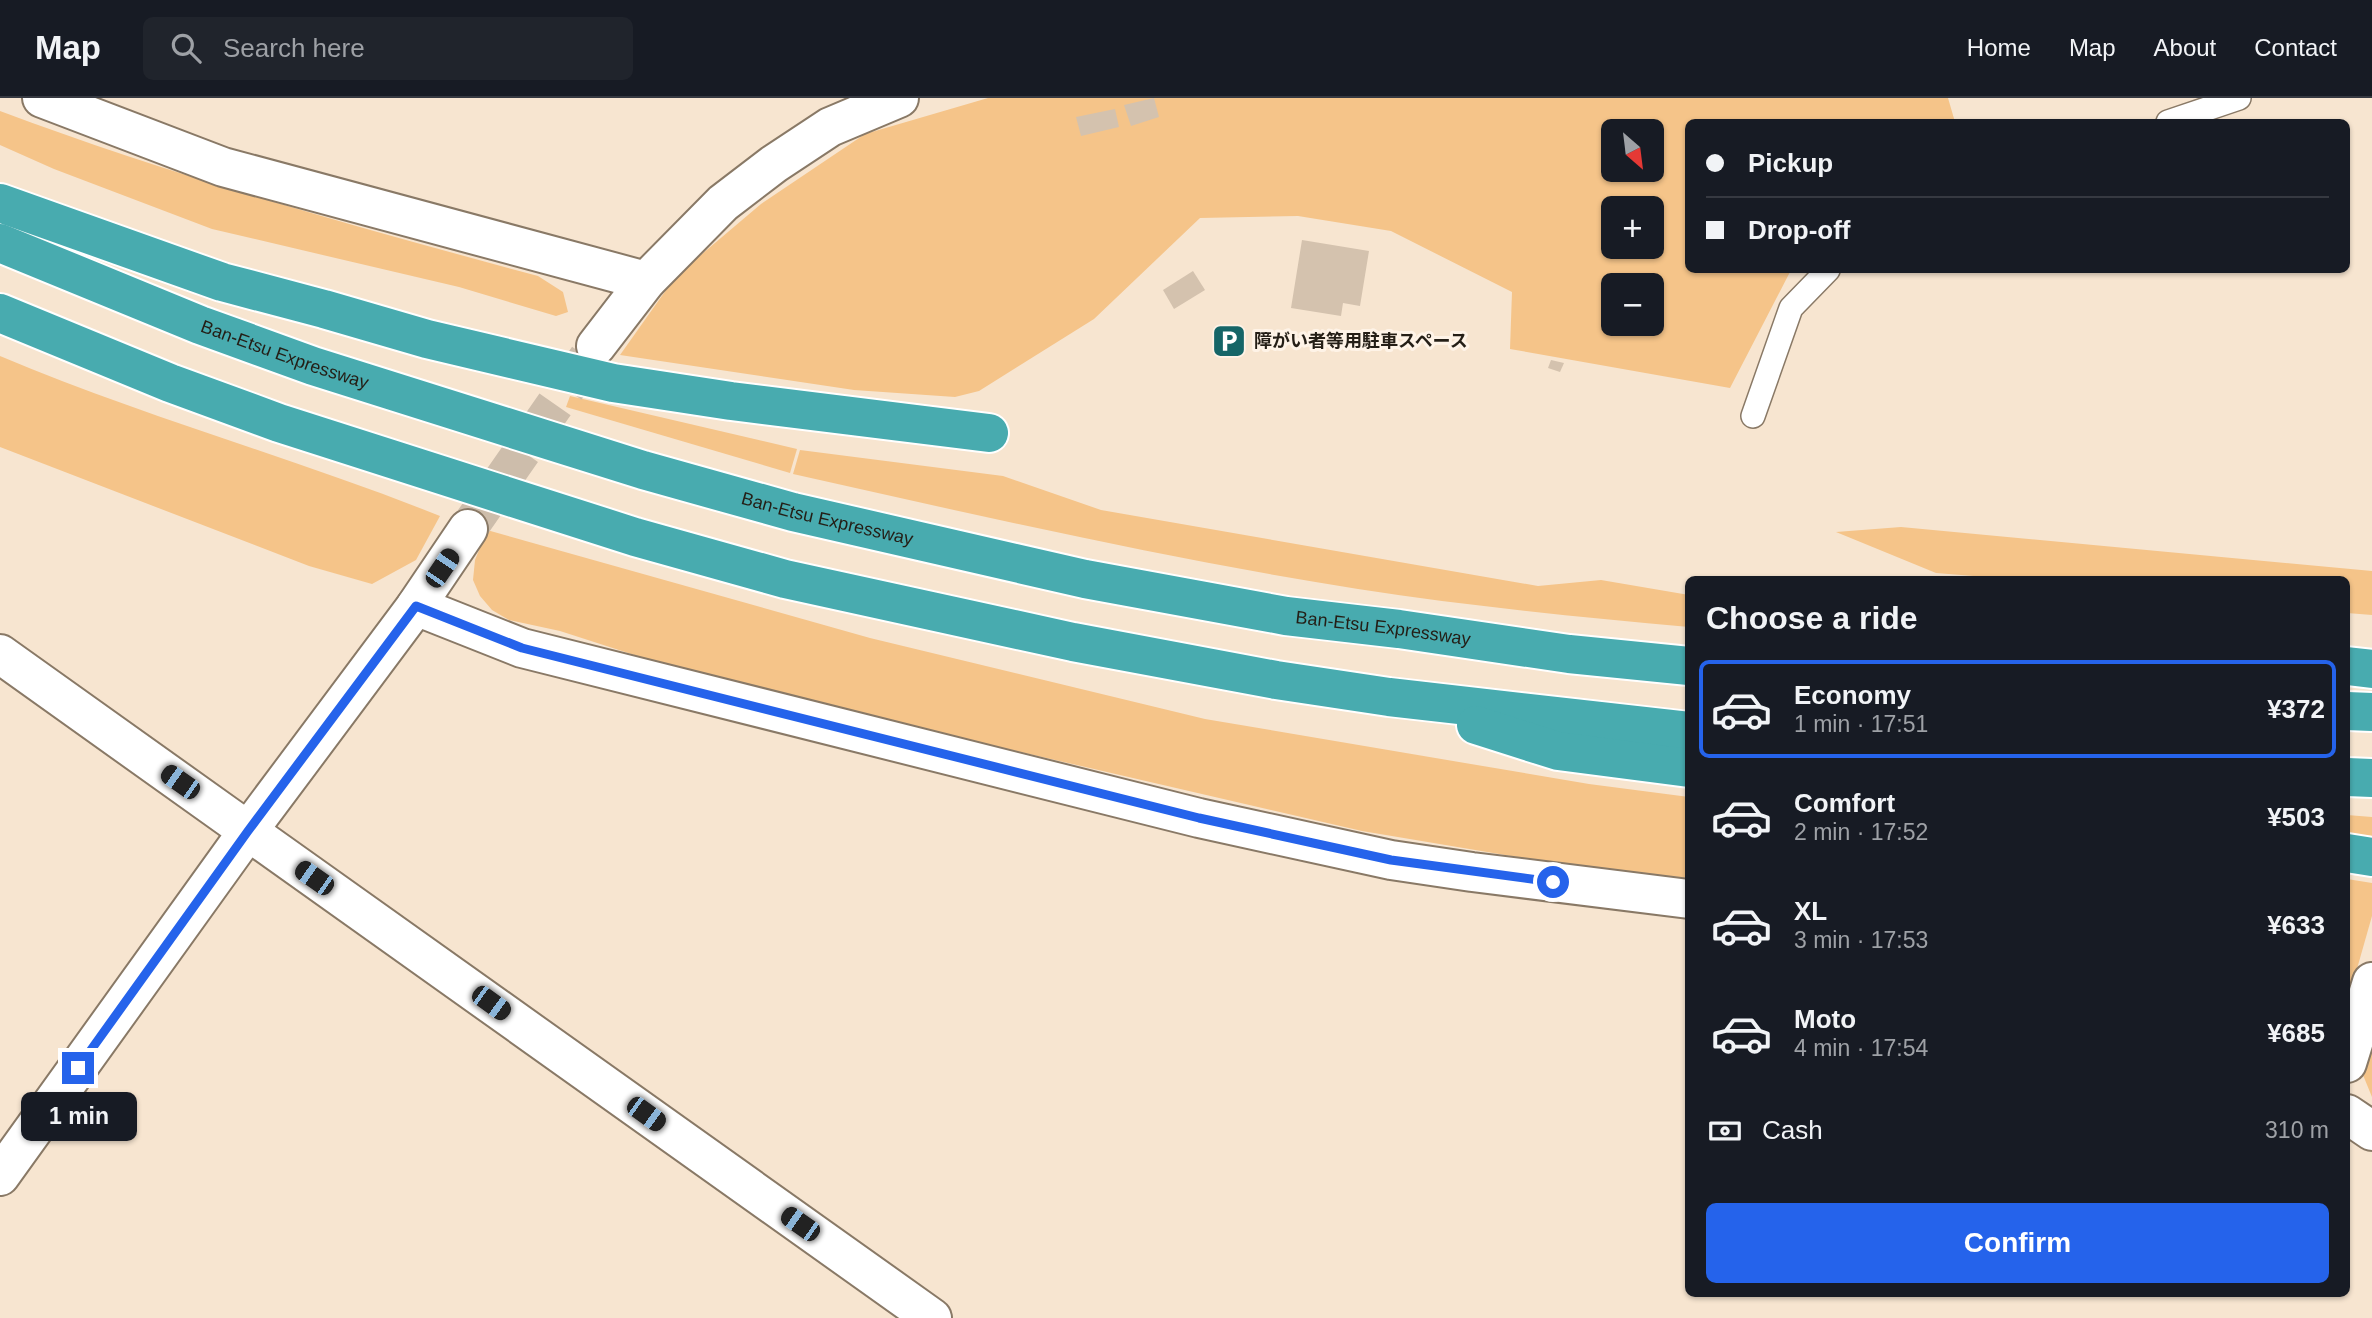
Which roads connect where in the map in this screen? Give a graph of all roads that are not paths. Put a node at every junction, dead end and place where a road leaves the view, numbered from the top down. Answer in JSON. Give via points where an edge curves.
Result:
{"nodes":[{"id":1,"x":42,"y":98,"type":"edge"},
{"id":2,"x":899,"y":98,"type":"edge"},
{"id":3,"x":2239,"y":98,"type":"edge"},
{"id":4,"x":2177,"y":119,"type":"edge"},
{"id":5,"x":0,"y":203,"type":"edge"},
{"id":6,"x":0,"y":243,"type":"edge"},
{"id":7,"x":1825,"y":273,"type":"edge"},
{"id":8,"x":646,"y":281,"type":"junction"},
{"id":9,"x":0,"y":313,"type":"edge"},
{"id":10,"x":596,"y":346,"type":"tunnel mouth"},
{"id":11,"x":1753,"y":416,"type":"dead end"},
{"id":12,"x":989,"y":433,"type":"dead end"},
{"id":13,"x":468,"y":529,"type":"tunnel mouth"},
{"id":14,"x":416,"y":606,"type":"junction"},
{"id":15,"x":0,"y":654,"type":"edge"},
{"id":16,"x":1685,"y":666,"type":"edge"},
{"id":17,"x":2350,"y":666,"type":"edge"},
{"id":18,"x":2372,"y":669,"type":"edge"},
{"id":19,"x":1389,"y":697,"type":"junction"},
{"id":20,"x":2350,"y":711,"type":"edge"},
{"id":21,"x":2372,"y":712,"type":"edge"},
{"id":22,"x":1685,"y":731,"type":"edge"},
{"id":23,"x":1685,"y":767,"type":"edge"},
{"id":24,"x":2350,"y":777,"type":"edge"},
{"id":25,"x":2372,"y":778,"type":"edge"},
{"id":26,"x":248,"y":831,"type":"junction"},
{"id":27,"x":2350,"y":853,"type":"edge"},
{"id":28,"x":2372,"y":857,"type":"edge"},
{"id":29,"x":1685,"y":899,"type":"edge"},
{"id":30,"x":2372,"y":982,"type":"edge"},
{"id":31,"x":2350,"y":1053,"type":"edge"},
{"id":32,"x":2350,"y":1116,"type":"edge"},
{"id":33,"x":2372,"y":1131,"type":"edge"},
{"id":34,"x":0,"y":1176,"type":"edge"},
{"id":35,"x":932,"y":1318,"type":"edge"}],
"edges":[{"from":1,"to":8,"type":"street","via":[[223,167]]},
{"from":2,"to":8,"type":"street","via":[[830,127],[774,164],[723,203]]},
{"from":3,"to":4,"type":"lane"},
{"from":5,"to":12,"type":"highway","via":[[222,282],[427,339],[587,377],[731,401]]},
{"from":6,"to":16,"type":"highway","name":"Ban-Etsu Expressway","via":[[313,366],[793,512],[1085,579],[1286,616]]},
{"from":7,"to":11,"type":"lane","via":[[1791,308]]},
{"from":8,"to":10,"type":"street"},
{"from":9,"to":19,"type":"highway","via":[[279,423],[635,537],[785,579],[1073,642]]},
{"from":13,"to":14,"type":"street"},
{"from":14,"to":26,"type":"street"},
{"from":14,"to":29,"type":"street","via":[[522,648],[1199,818],[1391,860]]},
{"from":15,"to":26,"type":"street"},
{"from":17,"to":18,"type":"highway"},
{"from":19,"to":22,"type":"highway"},
{"from":19,"to":23,"type":"highway","via":[[1558,751]]},
{"from":20,"to":21,"type":"highway"},
{"from":24,"to":25,"type":"highway"},
{"from":26,"to":34,"type":"street"},
{"from":26,"to":35,"type":"street"},
{"from":27,"to":28,"type":"highway"},
{"from":30,"to":31,"type":"street"},
{"from":32,"to":33,"type":"street"}]}
